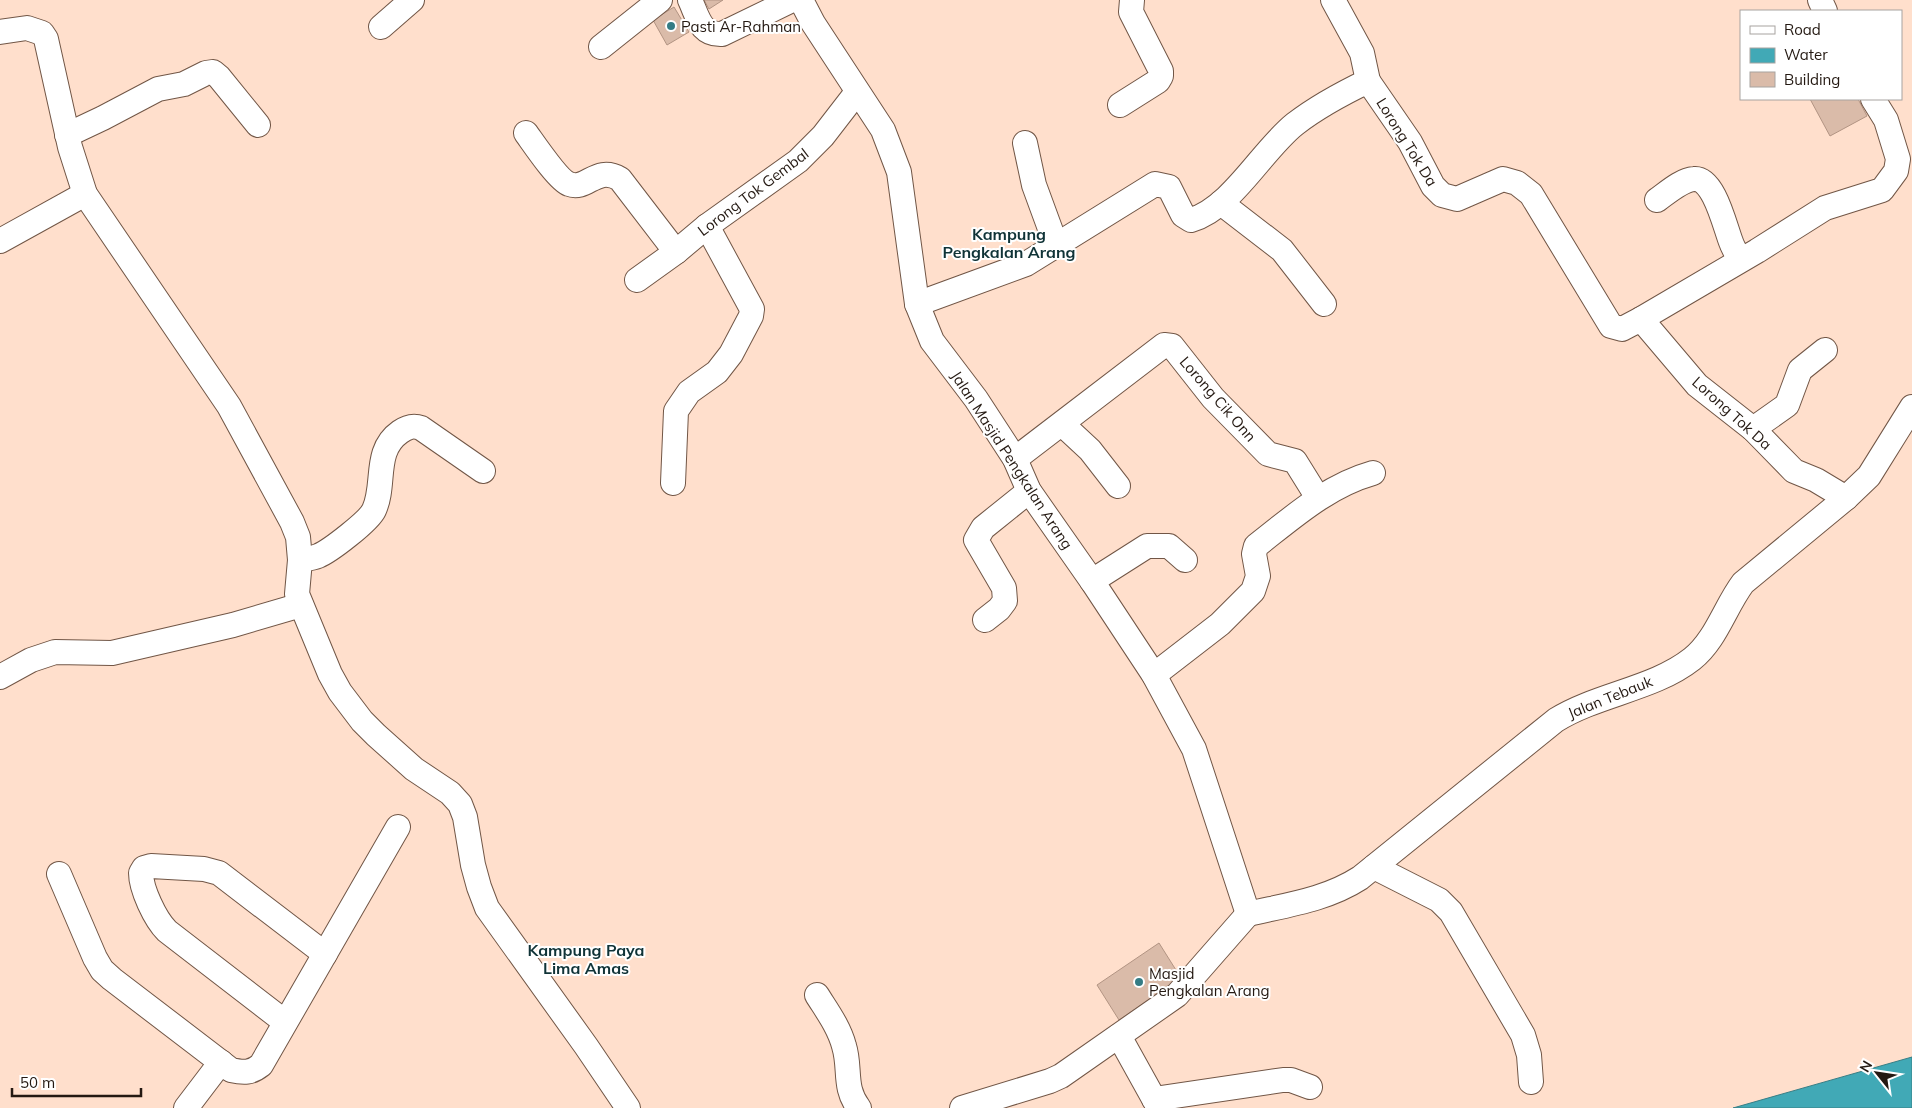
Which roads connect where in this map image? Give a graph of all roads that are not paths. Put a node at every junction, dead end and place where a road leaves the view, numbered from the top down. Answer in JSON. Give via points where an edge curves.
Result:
{"nodes":[{"id":1,"x":412,"y":0,"type":"edge"},
{"id":2,"x":660,"y":0,"type":"edge"},
{"id":3,"x":690,"y":0,"type":"edge"},
{"id":4,"x":792,"y":0,"type":"edge"},
{"id":5,"x":801,"y":0,"type":"edge"},
{"id":6,"x":1132,"y":0,"type":"edge"},
{"id":7,"x":1333,"y":0,"type":"edge"},
{"id":8,"x":381,"y":27,"type":"dead end"},
{"id":9,"x":0,"y":32,"type":"edge"},
{"id":10,"x":601,"y":47,"type":"dead end"},
{"id":11,"x":1368,"y":81,"type":"junction"},
{"id":12,"x":858,"y":92,"type":"junction"},
{"id":13,"x":1874,"y":100,"type":"edge"},
{"id":14,"x":1120,"y":105,"type":"dead end"},
{"id":15,"x":258,"y":125,"type":"dead end"},
{"id":16,"x":526,"y":133,"type":"dead end"},
{"id":17,"x":67,"y":135,"type":"junction"},
{"id":18,"x":1025,"y":143,"type":"dead end"},
{"id":19,"x":85,"y":194,"type":"junction"},
{"id":20,"x":1657,"y":200,"type":"dead end"},
{"id":21,"x":1221,"y":203,"type":"junction"},
{"id":22,"x":707,"y":226,"type":"junction"},
{"id":23,"x":0,"y":241,"type":"edge"},
{"id":24,"x":1056,"y":245,"type":"junction"},
{"id":25,"x":676,"y":252,"type":"junction"},
{"id":26,"x":1740,"y":260,"type":"junction"},
{"id":27,"x":637,"y":280,"type":"dead end"},
{"id":28,"x":917,"y":304,"type":"junction"},
{"id":29,"x":1324,"y":304,"type":"dead end"},
{"id":30,"x":1641,"y":319,"type":"junction"},
{"id":31,"x":1825,"y":350,"type":"dead end"},
{"id":32,"x":1912,"y":407,"type":"edge"},
{"id":33,"x":1062,"y":424,"type":"junction"},
{"id":34,"x":1753,"y":429,"type":"junction"},
{"id":35,"x":1015,"y":459,"type":"junction"},
{"id":36,"x":482,"y":470,"type":"dead end"},
{"id":37,"x":1372,"y":474,"type":"dead end"},
{"id":38,"x":673,"y":482,"type":"dead end"},
{"id":39,"x":1118,"y":486,"type":"dead end"},
{"id":40,"x":1030,"y":491,"type":"junction"},
{"id":41,"x":1318,"y":498,"type":"junction"},
{"id":42,"x":1846,"y":498,"type":"junction"},
{"id":43,"x":300,"y":560,"type":"junction"},
{"id":44,"x":1185,"y":560,"type":"dead end"},
{"id":45,"x":1092,"y":581,"type":"junction"},
{"id":46,"x":300,"y":605,"type":"junction"},
{"id":47,"x":985,"y":620,"type":"dead end"},
{"id":48,"x":1154,"y":675,"type":"junction"},
{"id":49,"x":0,"y":677,"type":"edge"},
{"id":50,"x":398,"y":827,"type":"dead end"},
{"id":51,"x":1374,"y":867,"type":"junction"},
{"id":52,"x":59,"y":874,"type":"dead end"},
{"id":53,"x":1248,"y":914,"type":"junction"},
{"id":54,"x":325,"y":954,"type":"junction"},
{"id":55,"x":817,"y":995,"type":"dead end"},
{"id":56,"x":285,"y":1022,"type":"junction"},
{"id":57,"x":1119,"y":1036,"type":"junction"},
{"id":58,"x":221,"y":1062,"type":"junction"},
{"id":59,"x":1530,"y":1082,"type":"dead end"},
{"id":60,"x":1310,"y":1087,"type":"dead end"},
{"id":61,"x":1157,"y":1104,"type":"edge"},
{"id":62,"x":186,"y":1108,"type":"edge"},
{"id":63,"x":628,"y":1108,"type":"edge"},
{"id":64,"x":859,"y":1108,"type":"edge"},
{"id":65,"x":962,"y":1108,"type":"edge"}],
"edges":[{"from":1,"to":8,"type":"street"},
{"from":2,"to":10,"type":"street"},
{"from":3,"to":4,"type":"street","via":[[704,30],[722,34]]},
{"from":5,"to":12,"type":"street","name":"Jalan Masjid Pengkalan Arang"},
{"from":6,"to":14,"type":"street","via":[[1131,12],[1161,76]]},
{"from":7,"to":11,"type":"street","via":[[1362,53]]},
{"from":9,"to":17,"type":"street","via":[[26,28],[42,32]]},
{"from":11,"to":21,"type":"street","name":"Lorong Tok Da","via":[[1294,125]]},
{"from":11,"to":30,"type":"street","name":"Lorong Tok Da","via":[[1410,142],[1433,186],[1442,195],[1457,199],[1502,180],[1516,183],[1531,194],[1610,326],[1622,329]]},
{"from":12,"to":22,"type":"street","name":"Lorong Tok Gembal","via":[[798,161]]},
{"from":12,"to":28,"type":"street","name":"Jalan Masjid Pengkalan Arang","via":[[883,130],[899,172]]},
{"from":13,"to":26,"type":"street","via":[[1886,120],[1898,159],[1890,182],[1882,190],[1825,208]]},
{"from":15,"to":17,"type":"street","via":[[213,72],[184,84],[158,89]]},
{"from":16,"to":25,"type":"street","via":[[568,184],[577,185],[600,175],[611,174],[620,179]]},
{"from":17,"to":19,"type":"street"},
{"from":18,"to":24,"type":"street","via":[[1034,185]]},
{"from":19,"to":23,"type":"street"},
{"from":19,"to":43,"type":"street","via":[[229,406],[292,522],[298,537]]},
{"from":20,"to":26,"type":"street","via":[[1680,184],[1701,179],[1707,184]]},
{"from":21,"to":24,"type":"street","name":"Lorong Tok Da","via":[[1204,217],[1192,220],[1183,215],[1168,187],[1155,184]]},
{"from":21,"to":29,"type":"street","via":[[1282,250]]},
{"from":22,"to":25,"type":"street","name":"Lorong Tok Gembal"},
{"from":22,"to":38,"type":"street","via":[[752,310],[731,354],[718,372],[689,392],[676,411]]},
{"from":24,"to":28,"type":"street","name":"Lorong Tok Da","via":[[1026,264]]},
{"from":25,"to":27,"type":"street","name":"Lorong Tok Gembal"},
{"from":26,"to":30,"type":"street"},
{"from":28,"to":35,"type":"street","name":"Jalan Masjid Pengkalan Arang","via":[[932,341],[976,399]]},
{"from":30,"to":34,"type":"street","name":"Lorong Tok Da","via":[[1698,385]]},
{"from":31,"to":34,"type":"street","via":[[1800,370],[1787,405]]},
{"from":32,"to":42,"type":"street","name":"Jalan Tebauk","via":[[1869,476]]},
{"from":33,"to":35,"type":"street","name":"Lorong Cik Onn"},
{"from":33,"to":39,"type":"street","via":[[1090,450]]},
{"from":33,"to":41,"type":"street","name":"Lorong Cik Onn","via":[[1164,345],[1172,346],[1213,398],[1268,454],[1294,461]]},
{"from":34,"to":42,"type":"street","name":"Lorong Tok Da","via":[[1794,470]]},
{"from":35,"to":40,"type":"street","name":"Jalan Masjid Pengkalan Arang"},
{"from":36,"to":43,"type":"street","via":[[421,428],[405,429],[386,449],[377,501],[368,520],[327,551]]},
{"from":37,"to":41,"type":"street"},
{"from":40,"to":45,"type":"street","name":"Jalan Masjid Pengkalan Arang"},
{"from":40,"to":47,"type":"street","via":[[983,528],[976,540],[1004,588],[1005,601]]},
{"from":41,"to":48,"type":"street","via":[[1256,546],[1254,554],[1258,576],[1253,591],[1220,624]]},
{"from":42,"to":51,"type":"street","name":"Jalan Tebauk","via":[[1743,583],[1709,640],[1692,660],[1663,676],[1580,706],[1556,720]]},
{"from":43,"to":46,"type":"street","via":[[297,594]]},
{"from":44,"to":45,"type":"street","via":[[1170,546],[1147,546]]},
{"from":45,"to":48,"type":"street","name":"Jalan Masjid Pengkalan Arang"},
{"from":46,"to":49,"type":"street","via":[[233,625],[112,653],[50,653]]},
{"from":46,"to":63,"type":"street","via":[[330,674],[362,721],[414,769],[450,793],[460,804],[473,865],[487,908]]},
{"from":48,"to":53,"type":"street","name":"Jalan Masjid Pengkalan Arang","via":[[1194,749]]},
{"from":50,"to":54,"type":"street"},
{"from":51,"to":53,"type":"street","name":"Jalan Tebauk","via":[[1347,886],[1316,898]]},
{"from":51,"to":59,"type":"street","via":[[1439,900],[1451,912],[1523,1035],[1529,1054]]},
{"from":52,"to":58,"type":"street","via":[[102,970]]},
{"from":53,"to":57,"type":"street","via":[[1177,995]]},
{"from":54,"to":56,"type":"street"},
{"from":54,"to":56,"type":"street","via":[[219,873],[151,866],[141,873],[141,882],[160,924]]},
{"from":55,"to":64,"type":"street","via":[[845,1048],[849,1090]]},
{"from":56,"to":58,"type":"street","via":[[261,1065],[253,1071],[231,1070]]},
{"from":57,"to":61,"type":"street"},
{"from":57,"to":65,"type":"street","via":[[1055,1079]]},
{"from":58,"to":62,"type":"street"},
{"from":60,"to":61,"type":"street","via":[[1283,1080]]}]}
